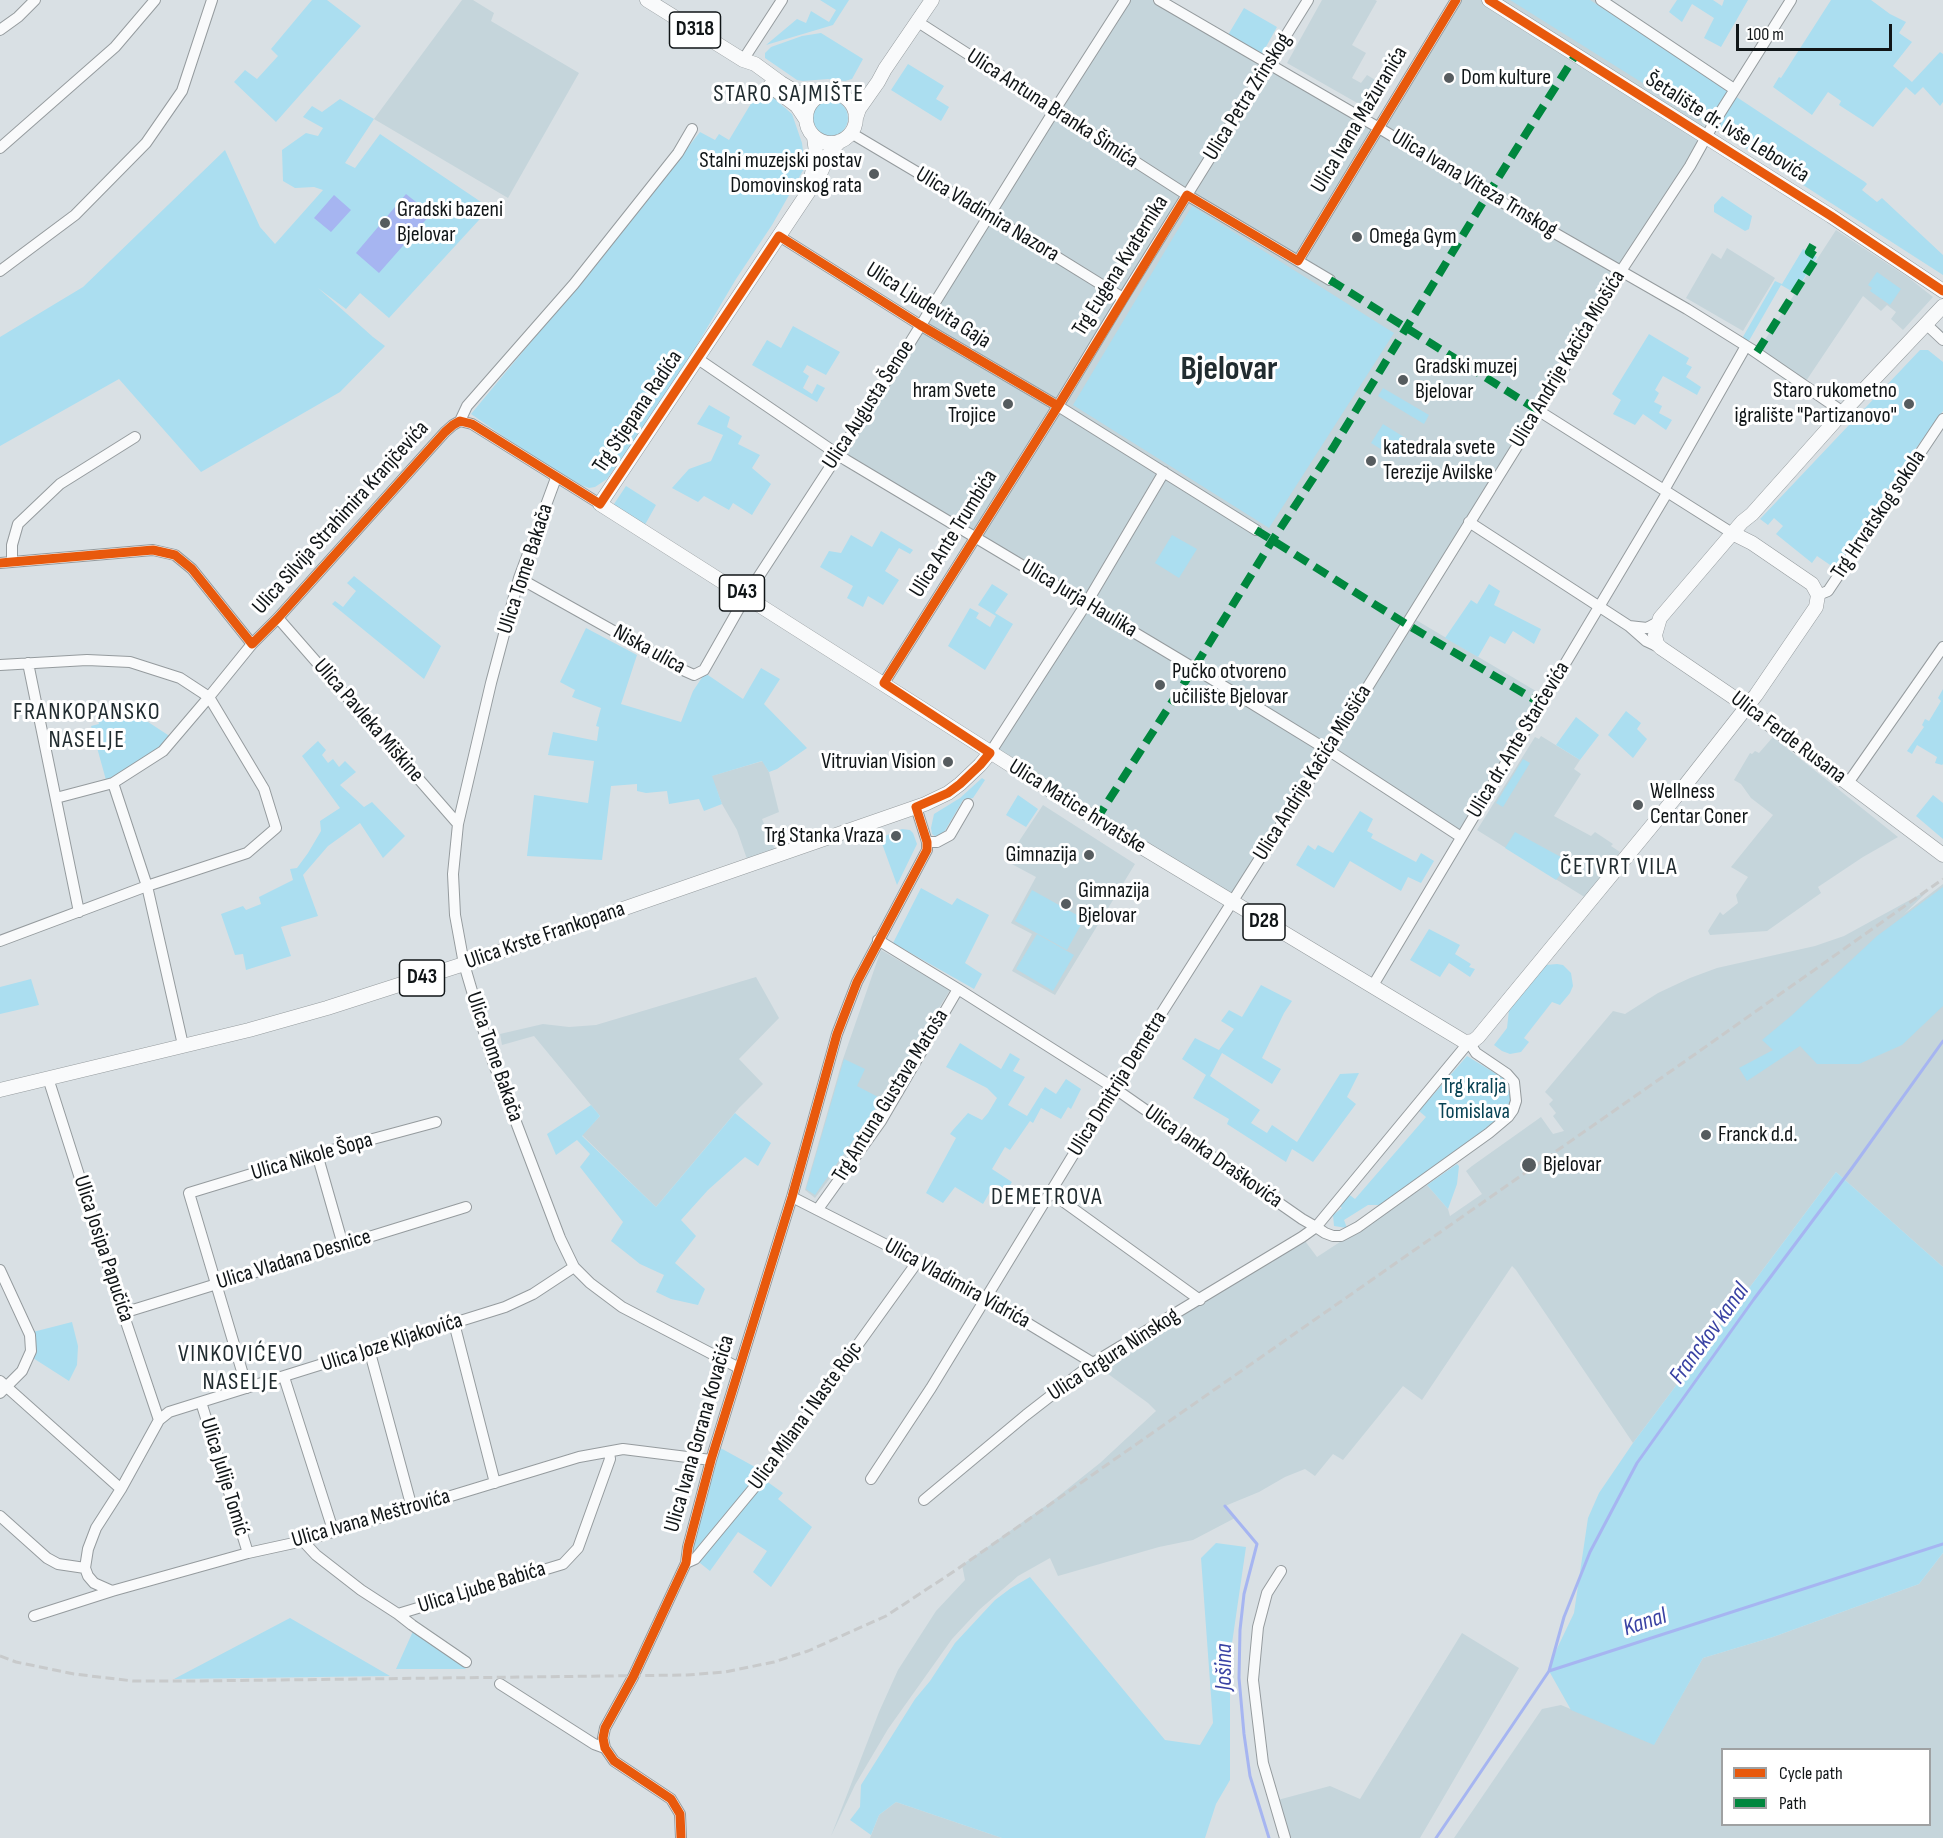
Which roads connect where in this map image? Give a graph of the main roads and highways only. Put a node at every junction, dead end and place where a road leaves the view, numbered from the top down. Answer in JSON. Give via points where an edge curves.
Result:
{"nodes":[{"id":1,"x":647,"y":0,"type":"edge"},
{"id":2,"x":932,"y":0,"type":"edge"},
{"id":3,"x":1490,"y":0,"type":"edge"},
{"id":4,"x":742,"y":60,"type":"junction"},
{"id":5,"x":885,"y":69,"type":"junction"},
{"id":6,"x":841,"y":94,"type":"junction"},
{"id":7,"x":819,"y":95,"type":"junction"},
{"id":8,"x":805,"y":118,"type":"junction"},
{"id":9,"x":856,"y":118,"type":"junction"},
{"id":10,"x":814,"y":137,"type":"junction"},
{"id":11,"x":846,"y":137,"type":"junction"},
{"id":12,"x":808,"y":190,"type":"junction"},
{"id":13,"x":1943,"y":291,"type":"edge"},
{"id":14,"x":1943,"y":306,"type":"edge"},
{"id":15,"x":600,"y":504,"type":"joint"},
{"id":16,"x":1752,"y":514,"type":"junction"},
{"id":17,"x":1732,"y":533,"type":"junction"},
{"id":18,"x":1752,"y":543,"type":"junction"},
{"id":19,"x":1756,"y":695,"type":"junction"},
{"id":20,"x":1746,"y":707,"type":"junction"},
{"id":21,"x":1767,"y":722,"type":"junction"},
{"id":22,"x":990,"y":753,"type":"junction"},
{"id":23,"x":1943,"y":855,"type":"edge"},
{"id":24,"x":0,"y":1090,"type":"edge"}],
"edges":[{"from":1,"to":4,"type":"main road","number":"D318"},
{"from":2,"to":5,"type":"main road"},
{"from":3,"to":13,"type":"main road","name":"Šetalište dr. Ivše Lebovića"},
{"from":4,"to":7,"type":"main road","number":"D318","via":[[755,64],[796,92]]},
{"from":4,"to":8,"type":"main road","number":"D318","via":[[797,106]]},
{"from":5,"to":6,"type":"main road","via":[[863,89]]},
{"from":5,"to":9,"type":"main road"},
{"from":6,"to":7,"type":"main road"},
{"from":6,"to":9,"type":"main road","via":[[852,104]]},
{"from":7,"to":8,"type":"main road","via":[[808,105]]},
{"from":8,"to":10,"type":"main road"},
{"from":9,"to":11,"type":"main road"},
{"from":10,"to":11,"type":"main road","via":[[826,143]]},
{"from":10,"to":12,"type":"main road","name":"Trg Stjepana Radića","via":[[816,162]]},
{"from":11,"to":12,"type":"main road","name":"Trg Stjepana Radića","via":[[830,152]]},
{"from":12,"to":15,"type":"main road","name":"Trg Stjepana Radića"},
{"from":14,"to":16,"type":"main road"},
{"from":15,"to":22,"type":"main road","name":"Ulica Matice hrvatske","number":"D43"},
{"from":16,"to":17,"type":"main road"},
{"from":16,"to":18,"type":"main road","via":[[1748,533]]},
{"from":17,"to":18,"type":"main road","name":"Trg Hrvatskog sokola"},
{"from":17,"to":20,"type":"main road","name":"Ulica Ferde Rusana","via":[[1658,622],[1655,639],[1660,648]]},
{"from":18,"to":19,"type":"main road","name":"Trg Hrvatskog sokola","via":[[1808,580],[1818,595],[1816,607]]},
{"from":19,"to":20,"type":"main road"},
{"from":19,"to":21,"type":"main road","via":[[1758,709]]},
{"from":20,"to":21,"type":"main road","name":"Ulica Ferde Rusana"},
{"from":20,"to":22,"type":"main road","name":"Ulica Matice hrvatske","number":"D28","via":[[1478,1037],[1469,1042],[1232,903]]},
{"from":21,"to":23,"type":"main road","name":"Ulica Ferde Rusana"},
{"from":22,"to":24,"type":"main road","name":"Ulica Krste Frankopana","number":"D43","via":[[948,793],[916,807],[464,964],[249,1030]]}]}
